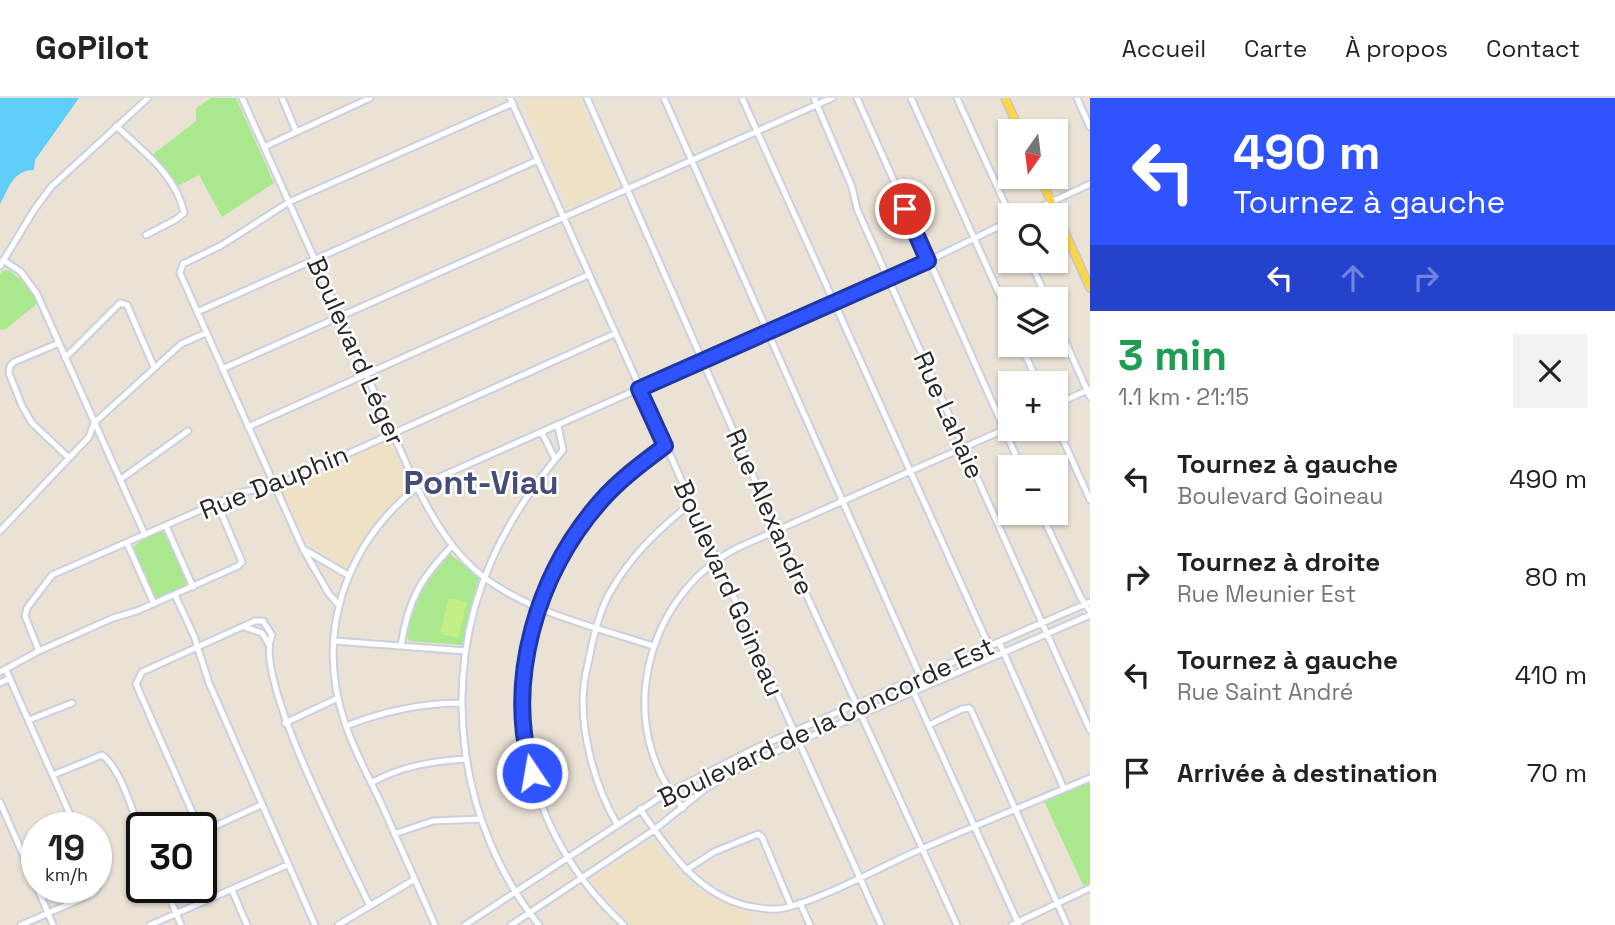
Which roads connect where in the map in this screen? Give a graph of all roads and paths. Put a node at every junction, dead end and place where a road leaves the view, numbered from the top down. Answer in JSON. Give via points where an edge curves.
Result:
{"nodes":[{"id":1,"x":148,"y":98,"type":"edge"},
{"id":2,"x":242,"y":98,"type":"edge"},
{"id":3,"x":282,"y":98,"type":"edge"},
{"id":4,"x":370,"y":98,"type":"edge"},
{"id":5,"x":587,"y":98,"type":"edge"},
{"id":6,"x":664,"y":98,"type":"edge"},
{"id":7,"x":742,"y":98,"type":"edge"},
{"id":8,"x":814,"y":98,"type":"edge"},
{"id":9,"x":832,"y":98,"type":"edge"},
{"id":10,"x":857,"y":98,"type":"edge"},
{"id":11,"x":911,"y":98,"type":"edge"},
{"id":12,"x":957,"y":98,"type":"edge"},
{"id":13,"x":1005,"y":98,"type":"edge"},
{"id":14,"x":1077,"y":98,"type":"edge"},
{"id":15,"x":511,"y":101,"type":"edge"},
{"id":16,"x":817,"y":105,"type":"junction"},
{"id":17,"x":1015,"y":119,"type":"edge"},
{"id":18,"x":117,"y":126,"type":"junction"},
{"id":19,"x":1090,"y":127,"type":"edge"},
{"id":20,"x":296,"y":131,"type":"junction"},
{"id":21,"x":757,"y":131,"type":"junction"},
{"id":22,"x":264,"y":147,"type":"junction"},
{"id":23,"x":538,"y":160,"type":"junction"},
{"id":24,"x":692,"y":160,"type":"junction"},
{"id":25,"x":1090,"y":184,"type":"edge"},
{"id":26,"x":627,"y":189,"type":"junction"},
{"id":27,"x":1045,"y":189,"type":"edge"},
{"id":28,"x":289,"y":202,"type":"junction"},
{"id":29,"x":1051,"y":202,"type":"junction"},
{"id":30,"x":1005,"y":203,"type":"edge"},
{"id":31,"x":563,"y":217,"type":"junction"},
{"id":32,"x":998,"y":226,"type":"edge"},
{"id":33,"x":146,"y":235,"type":"dead end"},
{"id":34,"x":974,"y":237,"type":"junction"},
{"id":35,"x":315,"y":260,"type":"junction"},
{"id":36,"x":928,"y":261,"type":"junction"},
{"id":37,"x":2,"y":263,"type":"edge"},
{"id":38,"x":589,"y":275,"type":"junction"},
{"id":39,"x":887,"y":279,"type":"junction"},
{"id":40,"x":1090,"y":288,"type":"edge"},
{"id":41,"x":998,"y":291,"type":"edge"},
{"id":42,"x":835,"y":302,"type":"junction"},
{"id":43,"x":197,"y":312,"type":"junction"},
{"id":44,"x":341,"y":316,"type":"junction"},
{"id":45,"x":767,"y":332,"type":"junction"},
{"id":46,"x":206,"y":333,"type":"junction"},
{"id":47,"x":614,"y":334,"type":"junction"},
{"id":48,"x":59,"y":343,"type":"junction"},
{"id":49,"x":1068,"y":346,"type":"edge"},
{"id":50,"x":65,"y":358,"type":"junction"},
{"id":51,"x":703,"y":361,"type":"junction"},
{"id":52,"x":154,"y":367,"type":"junction"},
{"id":53,"x":222,"y":369,"type":"junction"},
{"id":54,"x":367,"y":374,"type":"junction"},
{"id":55,"x":639,"y":389,"type":"junction"},
{"id":56,"x":1088,"y":389,"type":"edge"},
{"id":57,"x":1090,"y":397,"type":"edge"},
{"id":58,"x":1068,"y":399,"type":"edge"},
{"id":59,"x":998,"y":409,"type":"edge"},
{"id":60,"x":94,"y":423,"type":"junction"},
{"id":61,"x":558,"y":426,"type":"junction"},
{"id":62,"x":248,"y":428,"type":"junction"},
{"id":63,"x":188,"y":431,"type":"dead end"},
{"id":64,"x":998,"y":432,"type":"edge"},
{"id":65,"x":392,"y":433,"type":"junction"},
{"id":66,"x":542,"y":433,"type":"junction"},
{"id":67,"x":1064,"y":441,"type":"edge"},
{"id":68,"x":665,"y":446,"type":"junction"},
{"id":69,"x":963,"y":448,"type":"junction"},
{"id":70,"x":69,"y":457,"type":"junction"},
{"id":71,"x":555,"y":459,"type":"junction"},
{"id":72,"x":910,"y":472,"type":"junction"},
{"id":73,"x":121,"y":479,"type":"junction"},
{"id":74,"x":274,"y":487,"type":"junction"},
{"id":75,"x":417,"y":487,"type":"junction"},
{"id":76,"x":1090,"y":500,"type":"edge"},
{"id":77,"x":842,"y":502,"type":"junction"},
{"id":78,"x":217,"y":503,"type":"junction"},
{"id":79,"x":691,"y":503,"type":"junction"},
{"id":80,"x":1047,"y":525,"type":"edge"},
{"id":81,"x":166,"y":526,"type":"junction"},
{"id":82,"x":777,"y":530,"type":"junction"},
{"id":83,"x":0,"y":531,"type":"edge"},
{"id":84,"x":145,"y":535,"type":"junction"},
{"id":85,"x":127,"y":543,"type":"junction"},
{"id":86,"x":452,"y":546,"type":"junction"},
{"id":87,"x":303,"y":549,"type":"junction"},
{"id":88,"x":717,"y":559,"type":"junction"},
{"id":89,"x":348,"y":575,"type":"junction"},
{"id":90,"x":486,"y":577,"type":"junction"},
{"id":91,"x":193,"y":587,"type":"junction"},
{"id":92,"x":175,"y":595,"type":"junction"},
{"id":93,"x":1088,"y":603,"type":"edge"},
{"id":94,"x":154,"y":604,"type":"junction"},
{"id":95,"x":338,"y":604,"type":"junction"},
{"id":96,"x":540,"y":607,"type":"junction"},
{"id":97,"x":1090,"y":613,"type":"edge"},
{"id":98,"x":1042,"y":623,"type":"junction"},
{"id":99,"x":596,"y":626,"type":"junction"},
{"id":100,"x":244,"y":627,"type":"junction"},
{"id":101,"x":1047,"y":633,"type":"junction"},
{"id":102,"x":335,"y":641,"type":"junction"},
{"id":103,"x":999,"y":642,"type":"junction"},
{"id":104,"x":268,"y":643,"type":"junction"},
{"id":105,"x":401,"y":646,"type":"junction"},
{"id":106,"x":653,"y":646,"type":"junction"},
{"id":107,"x":989,"y":646,"type":"junction"},
{"id":108,"x":197,"y":649,"type":"junction"},
{"id":109,"x":39,"y":650,"type":"junction"},
{"id":110,"x":466,"y":651,"type":"junction"},
{"id":111,"x":1004,"y":652,"type":"junction"},
{"id":112,"x":994,"y":657,"type":"junction"},
{"id":113,"x":3,"y":671,"type":"edge"},
{"id":114,"x":920,"y":677,"type":"junction"},
{"id":115,"x":10,"y":678,"type":"junction"},
{"id":116,"x":909,"y":682,"type":"junction"},
{"id":117,"x":0,"y":683,"type":"edge"},
{"id":118,"x":925,"y":687,"type":"junction"},
{"id":119,"x":914,"y":692,"type":"junction"},
{"id":120,"x":338,"y":698,"type":"junction"},
{"id":121,"x":72,"y":703,"type":"dead end"},
{"id":122,"x":462,"y":703,"type":"junction"},
{"id":123,"x":856,"y":705,"type":"junction"},
{"id":124,"x":862,"y":714,"type":"junction"},
{"id":125,"x":29,"y":720,"type":"junction"},
{"id":126,"x":285,"y":723,"type":"junction"},
{"id":127,"x":929,"y":725,"type":"junction"},
{"id":128,"x":346,"y":726,"type":"junction"},
{"id":129,"x":1090,"y":730,"type":"edge"},
{"id":130,"x":794,"y":732,"type":"junction"},
{"id":131,"x":799,"y":741,"type":"junction"},
{"id":132,"x":467,"y":759,"type":"junction"},
{"id":133,"x":53,"y":775,"type":"junction"},
{"id":134,"x":1090,"y":778,"type":"edge"},
{"id":135,"x":371,"y":783,"type":"junction"},
{"id":136,"x":1064,"y":789,"type":"junction"},
{"id":137,"x":670,"y":791,"type":"junction"},
{"id":138,"x":0,"y":802,"type":"edge"},
{"id":139,"x":261,"y":805,"type":"junction"},
{"id":140,"x":640,"y":808,"type":"junction"},
{"id":141,"x":683,"y":808,"type":"junction"},
{"id":142,"x":1015,"y":809,"type":"junction"},
{"id":143,"x":69,"y":812,"type":"edge"},
{"id":144,"x":133,"y":812,"type":"edge"},
{"id":145,"x":481,"y":819,"type":"junction"},
{"id":146,"x":617,"y":824,"type":"junction"},
{"id":147,"x":974,"y":826,"type":"junction"},
{"id":148,"x":654,"y":830,"type":"junction"},
{"id":149,"x":394,"y":834,"type":"junction"},
{"id":150,"x":923,"y":849,"type":"junction"},
{"id":151,"x":21,"y":850,"type":"edge"},
{"id":152,"x":566,"y":858,"type":"junction"},
{"id":153,"x":287,"y":865,"type":"junction"},
{"id":154,"x":686,"y":870,"type":"junction"},
{"id":155,"x":859,"y":877,"type":"junction"},
{"id":156,"x":415,"y":879,"type":"junction"},
{"id":157,"x":580,"y":879,"type":"junction"},
{"id":158,"x":1090,"y":888,"type":"edge"},
{"id":159,"x":232,"y":890,"type":"junction"},
{"id":160,"x":516,"y":891,"type":"junction"},
{"id":161,"x":44,"y":903,"type":"edge"},
{"id":162,"x":71,"y":903,"type":"edge"},
{"id":163,"x":172,"y":903,"type":"edge"},
{"id":164,"x":800,"y":903,"type":"junction"},
{"id":165,"x":1056,"y":903,"type":"junction"},
{"id":166,"x":370,"y":906,"type":"junction"},
{"id":167,"x":791,"y":906,"type":"junction"},
{"id":168,"x":530,"y":912,"type":"junction"},
{"id":169,"x":48,"y":913,"type":"junction"},
{"id":170,"x":177,"y":914,"type":"junction"},
{"id":171,"x":1016,"y":924,"type":"edge"},
{"id":172,"x":21,"y":925,"type":"edge"},
{"id":173,"x":53,"y":925,"type":"edge"},
{"id":174,"x":150,"y":925,"type":"edge"},
{"id":175,"x":181,"y":925,"type":"edge"},
{"id":176,"x":247,"y":925,"type":"edge"},
{"id":177,"x":315,"y":925,"type":"edge"},
{"id":178,"x":338,"y":925,"type":"edge"},
{"id":179,"x":435,"y":925,"type":"edge"},
{"id":180,"x":465,"y":925,"type":"edge"},
{"id":181,"x":511,"y":925,"type":"edge"},
{"id":182,"x":539,"y":925,"type":"edge"},
{"id":183,"x":624,"y":925,"type":"edge"},
{"id":184,"x":810,"y":925,"type":"edge"},
{"id":185,"x":881,"y":925,"type":"edge"},
{"id":186,"x":957,"y":925,"type":"edge"},
{"id":187,"x":1067,"y":925,"type":"edge"}],
"edges":[{"from":1,"to":18,"type":"street"},
{"from":2,"to":22,"type":"street","name":"Boulevard Léger"},
{"from":3,"to":20,"type":"street"},
{"from":4,"to":20,"type":"street"},
{"from":5,"to":26,"type":"street","name":"Rue Alexandre"},
{"from":6,"to":24,"type":"street"},
{"from":7,"to":21,"type":"street"},
{"from":8,"to":16,"type":"street","name":"Rue Lahaie"},
{"from":9,"to":16,"type":"street"},
{"from":10,"to":36,"type":"street"},
{"from":11,"to":34,"type":"street"},
{"from":12,"to":30,"type":"street"},
{"from":13,"to":17,"type":"main road"},
{"from":14,"to":19,"type":"street"},
{"from":15,"to":23,"type":"street","name":"Boulevard Goineau"},
{"from":15,"to":28,"type":"street"},
{"from":16,"to":21,"type":"street"},
{"from":16,"to":39,"type":"street","name":"Rue Lahaie"},
{"from":18,"to":33,"type":"street","via":[[170,180],[183,205],[184,213]]},
{"from":18,"to":37,"type":"street","via":[[51,187]]},
{"from":20,"to":22,"type":"street"},
{"from":21,"to":24,"type":"street"},
{"from":21,"to":42,"type":"street"},
{"from":22,"to":28,"type":"street","name":"Boulevard Léger"},
{"from":23,"to":31,"type":"street","name":"Boulevard Goineau"},
{"from":23,"to":35,"type":"street"},
{"from":24,"to":26,"type":"street"},
{"from":24,"to":45,"type":"street"},
{"from":25,"to":29,"type":"street"},
{"from":26,"to":31,"type":"street"},
{"from":26,"to":51,"type":"street","name":"Rue Alexandre"},
{"from":27,"to":29,"type":"main road"},
{"from":28,"to":35,"type":"street","name":"Boulevard Léger"},
{"from":28,"to":43,"type":"street","via":[[183,264],[180,273]]},
{"from":29,"to":40,"type":"main road"},
{"from":31,"to":38,"type":"street","name":"Boulevard Goineau"},
{"from":31,"to":44,"type":"street"},
{"from":32,"to":34,"type":"street"},
{"from":34,"to":36,"type":"street"},
{"from":34,"to":41,"type":"street"},
{"from":35,"to":43,"type":"street"},
{"from":35,"to":44,"type":"street","name":"Boulevard Léger"},
{"from":36,"to":39,"type":"street"},
{"from":36,"to":59,"type":"street"},
{"from":37,"to":48,"type":"street","via":[[20,272],[37,294]]},
{"from":38,"to":47,"type":"street","name":"Boulevard Goineau"},
{"from":38,"to":54,"type":"street"},
{"from":39,"to":42,"type":"street"},
{"from":39,"to":69,"type":"street","name":"Rue Lahaie"},
{"from":42,"to":45,"type":"street"},
{"from":42,"to":72,"type":"street"},
{"from":43,"to":46,"type":"street"},
{"from":44,"to":53,"type":"street"},
{"from":44,"to":54,"type":"street","name":"Boulevard Léger"},
{"from":45,"to":51,"type":"street"},
{"from":45,"to":77,"type":"street"},
{"from":46,"to":52,"type":"street","via":[[181,344]]},
{"from":46,"to":53,"type":"street"},
{"from":47,"to":55,"type":"street","name":"Boulevard Goineau"},
{"from":47,"to":65,"type":"street","name":"Rue Dauphin"},
{"from":48,"to":50,"type":"street"},
{"from":48,"to":70,"type":"street","via":[[14,362],[9,373],[32,423]]},
{"from":49,"to":56,"type":"street"},
{"from":50,"to":52,"type":"street","via":[[120,303],[127,305]]},
{"from":50,"to":60,"type":"street"},
{"from":51,"to":55,"type":"street"},
{"from":51,"to":82,"type":"street","name":"Rue Alexandre"},
{"from":52,"to":60,"type":"street"},
{"from":53,"to":62,"type":"street"},
{"from":54,"to":62,"type":"street"},
{"from":54,"to":65,"type":"street","name":"Boulevard Léger"},
{"from":55,"to":61,"type":"street"},
{"from":55,"to":68,"type":"street","name":"Boulevard Goineau"},
{"from":56,"to":57,"type":"street"},
{"from":56,"to":58,"type":"street"},
{"from":60,"to":70,"type":"street","via":[[89,437]]},
{"from":60,"to":73,"type":"street"},
{"from":61,"to":66,"type":"street"},
{"from":61,"to":71,"type":"street","via":[[563,450]]},
{"from":62,"to":74,"type":"street"},
{"from":63,"to":73,"type":"street"},
{"from":64,"to":69,"type":"street"},
{"from":65,"to":74,"type":"street","name":"Rue Dauphin"},
{"from":65,"to":75,"type":"street","name":"Boulevard Léger"},
{"from":66,"to":71,"type":"street"},
{"from":66,"to":75,"type":"street"},
{"from":67,"to":76,"type":"street"},
{"from":68,"to":79,"type":"street","name":"Boulevard Goineau"},
{"from":68,"to":96,"type":"street","via":[[618,484],[577,530]]},
{"from":69,"to":72,"type":"street"},
{"from":69,"to":98,"type":"street","name":"Rue Lahaie"},
{"from":70,"to":83,"type":"street"},
{"from":71,"to":90,"type":"street","via":[[509,523]]},
{"from":72,"to":77,"type":"street"},
{"from":72,"to":107,"type":"street"},
{"from":73,"to":84,"type":"street"},
{"from":74,"to":78,"type":"street","name":"Rue Dauphin","via":[[242,492]]},
{"from":74,"to":87,"type":"street"},
{"from":75,"to":86,"type":"street","name":"Boulevard Léger"},
{"from":75,"to":89,"type":"street","via":[[378,524]]},
{"from":77,"to":82,"type":"street"},
{"from":77,"to":114,"type":"street"},
{"from":78,"to":81,"type":"street","name":"Rue Dauphin"},
{"from":78,"to":91,"type":"street","via":[[242,562]]},
{"from":79,"to":88,"type":"street","name":"Boulevard Goineau"},
{"from":79,"to":99,"type":"street","via":[[653,534],[635,556],[609,595]]},
{"from":80,"to":93,"type":"street"},
{"from":81,"to":84,"type":"street","name":"Rue Dauphin"},
{"from":81,"to":91,"type":"street"},
{"from":82,"to":88,"type":"street"},
{"from":82,"to":123,"type":"street","name":"Rue Alexandre"},
{"from":84,"to":85,"type":"street","name":"Rue Dauphin"},
{"from":85,"to":94,"type":"street"},
{"from":85,"to":109,"type":"street","name":"Rue Dauphin","via":[[59,570],[44,584],[25,616]]},
{"from":86,"to":90,"type":"street","name":"Boulevard Léger"},
{"from":86,"to":105,"type":"street","via":[[413,598]]},
{"from":87,"to":89,"type":"street"},
{"from":87,"to":95,"type":"street"},
{"from":88,"to":106,"type":"street","via":[[673,606]]},
{"from":88,"to":130,"type":"street","name":"Boulevard Goineau"},
{"from":89,"to":95,"type":"street"},
{"from":90,"to":96,"type":"street","name":"Boulevard Léger"},
{"from":90,"to":110,"type":"street"},
{"from":91,"to":92,"type":"street"},
{"from":92,"to":94,"type":"street"},
{"from":92,"to":108,"type":"street"},
{"from":93,"to":97,"type":"street"},
{"from":93,"to":98,"type":"street","name":"Boulevard de la Concorde Est"},
{"from":94,"to":109,"type":"street"},
{"from":95,"to":102,"type":"street"},
{"from":96,"to":99,"type":"street","name":"Boulevard Léger"},
{"from":96,"to":152,"type":"street","via":[[525,662],[524,730],[543,809]]},
{"from":97,"to":101,"type":"street","name":"Boulevard de la Concorde Est"},
{"from":98,"to":101,"type":"street","name":"Rue Lahaie"},
{"from":98,"to":103,"type":"street","name":"Boulevard de la Concorde Est"},
{"from":99,"to":106,"type":"street","name":"Boulevard Léger"},
{"from":99,"to":146,"type":"street","via":[[583,687],[585,721],[600,792]]},
{"from":100,"to":104,"type":"street","via":[[262,633]]},
{"from":100,"to":104,"type":"street","via":[[262,621],[272,635]]},
{"from":100,"to":108,"type":"street"},
{"from":101,"to":111,"type":"street","name":"Boulevard de la Concorde Est"},
{"from":101,"to":129,"type":"street","name":"Rue Lahaie"},
{"from":102,"to":105,"type":"street"},
{"from":102,"to":120,"type":"street"},
{"from":103,"to":107,"type":"street","name":"Boulevard de la Concorde Est"},
{"from":103,"to":111,"type":"street"},
{"from":104,"to":126,"type":"street"},
{"from":105,"to":110,"type":"street"},
{"from":106,"to":137,"type":"street","via":[[646,726],[650,748]]},
{"from":107,"to":112,"type":"street"},
{"from":107,"to":114,"type":"street","name":"Boulevard de la Concorde Est"},
{"from":108,"to":139,"type":"street"},
{"from":108,"to":139,"type":"street","via":[[142,672],[136,684],[202,825],[211,828]]},
{"from":109,"to":113,"type":"street"},
{"from":110,"to":122,"type":"street"},
{"from":111,"to":112,"type":"street","name":"Boulevard de la Concorde Est"},
{"from":111,"to":136,"type":"street"},
{"from":112,"to":118,"type":"street","name":"Boulevard de la Concorde Est"},
{"from":113,"to":115,"type":"street"},
{"from":114,"to":116,"type":"street","name":"Boulevard de la Concorde Est"},
{"from":114,"to":118,"type":"street"},
{"from":115,"to":117,"type":"street"},
{"from":115,"to":125,"type":"street"},
{"from":116,"to":119,"type":"street"},
{"from":116,"to":123,"type":"street","name":"Boulevard de la Concorde Est"},
{"from":118,"to":119,"type":"street","name":"Boulevard de la Concorde Est"},
{"from":119,"to":124,"type":"street","name":"Boulevard de la Concorde Est"},
{"from":119,"to":127,"type":"street"},
{"from":120,"to":126,"type":"street"},
{"from":120,"to":128,"type":"street"},
{"from":121,"to":125,"type":"street"},
{"from":122,"to":128,"type":"street","via":[[394,709]]},
{"from":122,"to":132,"type":"street"},
{"from":123,"to":124,"type":"street","name":"Rue Alexandre"},
{"from":123,"to":130,"type":"street","name":"Boulevard de la Concorde Est"},
{"from":124,"to":131,"type":"street","name":"Boulevard de la Concorde Est"},
{"from":124,"to":150,"type":"street","name":"Rue Alexandre"},
{"from":125,"to":133,"type":"street"},
{"from":126,"to":166,"type":"street"},
{"from":127,"to":142,"type":"street","via":[[969,708]]},
{"from":127,"to":147,"type":"street"},
{"from":128,"to":135,"type":"street"},
{"from":130,"to":131,"type":"street","name":"Boulevard Goineau"},
{"from":130,"to":137,"type":"street","name":"Boulevard de la Concorde Est"},
{"from":131,"to":141,"type":"street","name":"Boulevard de la Concorde Est","via":[[731,773]]},
{"from":131,"to":155,"type":"street","name":"Boulevard Goineau"},
{"from":132,"to":135,"type":"street","via":[[411,767]]},
{"from":132,"to":145,"type":"street"},
{"from":133,"to":143,"type":"street"},
{"from":133,"to":144,"type":"street","via":[[102,755],[117,773]]},
{"from":134,"to":136,"type":"street"},
{"from":135,"to":149,"type":"street"},
{"from":136,"to":142,"type":"street"},
{"from":137,"to":140,"type":"street","name":"Boulevard de la Concorde Est"},
{"from":137,"to":141,"type":"street"},
{"from":138,"to":151,"type":"street"},
{"from":139,"to":153,"type":"street"},
{"from":140,"to":146,"type":"street","name":"Boulevard de la Concorde Est"},
{"from":140,"to":148,"type":"street"},
{"from":141,"to":148,"type":"street","name":"Boulevard de la Concorde Est"},
{"from":142,"to":147,"type":"street"},
{"from":142,"to":165,"type":"street"},
{"from":145,"to":149,"type":"street","via":[[433,821]]},
{"from":145,"to":160,"type":"street"},
{"from":146,"to":152,"type":"street","name":"Boulevard de la Concorde Est"},
{"from":147,"to":150,"type":"street"},
{"from":147,"to":171,"type":"street"},
{"from":148,"to":154,"type":"street"},
{"from":148,"to":157,"type":"street","name":"Boulevard de la Concorde Est"},
{"from":149,"to":156,"type":"street"},
{"from":150,"to":155,"type":"street"},
{"from":150,"to":186,"type":"street","name":"Rue Alexandre"},
{"from":152,"to":157,"type":"street"},
{"from":152,"to":160,"type":"street","name":"Boulevard de la Concorde Est"},
{"from":153,"to":159,"type":"street"},
{"from":153,"to":177,"type":"street"},
{"from":154,"to":167,"type":"street","via":[[745,905]]},
{"from":154,"to":167,"type":"street","via":[[714,852],[758,834]]},
{"from":155,"to":164,"type":"street"},
{"from":155,"to":185,"type":"street","name":"Boulevard Goineau"},
{"from":156,"to":166,"type":"street"},
{"from":156,"to":179,"type":"street"},
{"from":157,"to":168,"type":"street","name":"Boulevard de la Concorde Est"},
{"from":157,"to":183,"type":"street"},
{"from":158,"to":165,"type":"street"},
{"from":159,"to":170,"type":"street"},
{"from":159,"to":176,"type":"street"},
{"from":160,"to":168,"type":"street"},
{"from":160,"to":180,"type":"street","name":"Boulevard de la Concorde Est"},
{"from":161,"to":169,"type":"street"},
{"from":162,"to":169,"type":"street"},
{"from":163,"to":170,"type":"street"},
{"from":164,"to":167,"type":"street"},
{"from":164,"to":184,"type":"street"},
{"from":165,"to":171,"type":"street"},
{"from":165,"to":187,"type":"street"},
{"from":166,"to":178,"type":"street"},
{"from":168,"to":181,"type":"street","name":"Boulevard de la Concorde Est"},
{"from":168,"to":182,"type":"street"},
{"from":169,"to":172,"type":"street"},
{"from":169,"to":173,"type":"street"},
{"from":170,"to":174,"type":"street"},
{"from":170,"to":175,"type":"street"}]}
